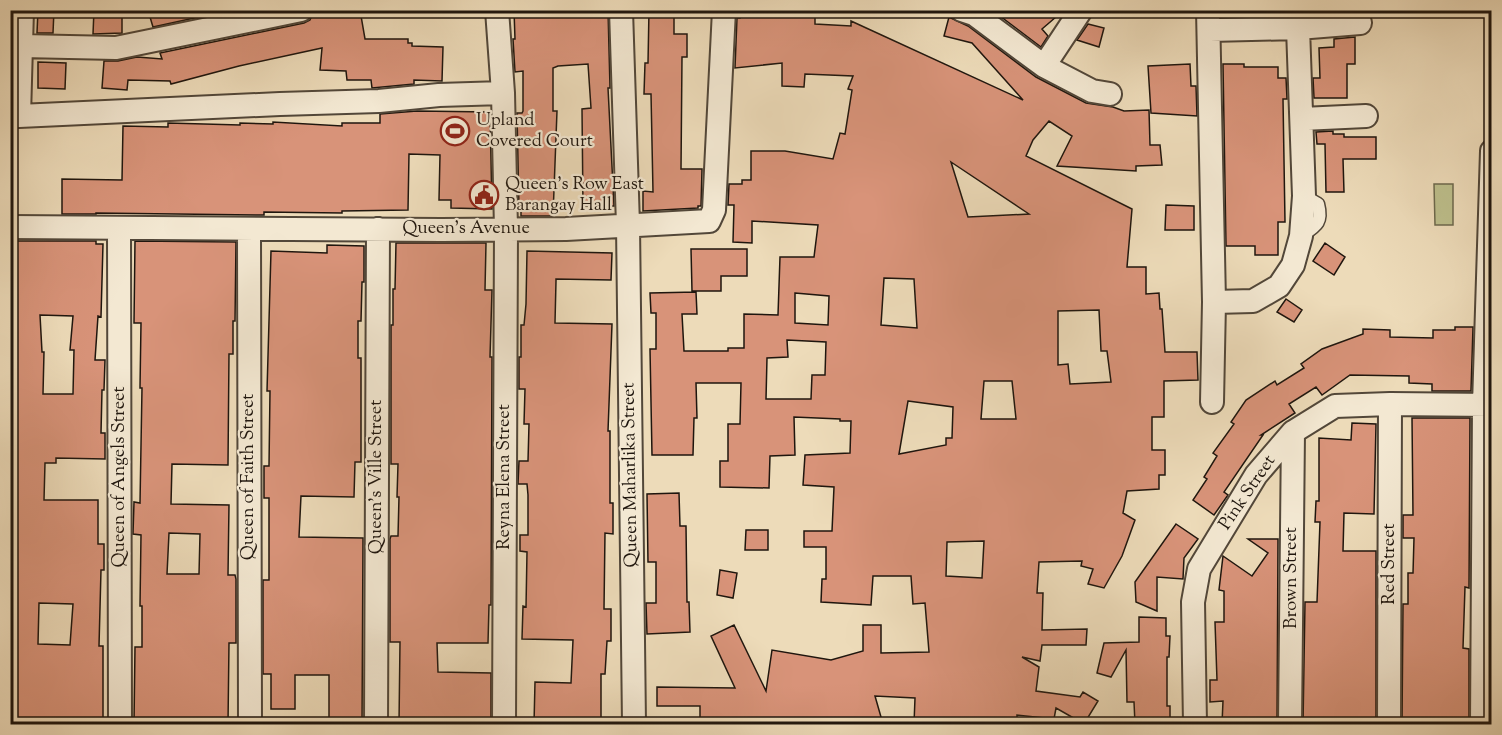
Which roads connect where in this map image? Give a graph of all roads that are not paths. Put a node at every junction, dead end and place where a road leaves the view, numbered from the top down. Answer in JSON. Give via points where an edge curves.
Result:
{"nodes":[{"id":1,"x":22,"y":10,"type":"edge"},
{"id":2,"x":301,"y":10,"type":"edge"},
{"id":3,"x":497,"y":10,"type":"edge"},
{"id":4,"x":621,"y":10,"type":"edge"},
{"id":5,"x":723,"y":10,"type":"edge"},
{"id":6,"x":962,"y":10,"type":"edge"},
{"id":7,"x":1082,"y":10,"type":"edge"},
{"id":8,"x":1209,"y":20,"type":"edge"},
{"id":9,"x":1360,"y":23,"type":"dead end"},
{"id":10,"x":1298,"y":28,"type":"junction"},
{"id":11,"x":22,"y":46,"type":"junction"},
{"id":12,"x":1044,"y":66,"type":"junction"},
{"id":13,"x":503,"y":93,"type":"junction"},
{"id":14,"x":1110,"y":94,"type":"dead end"},
{"id":15,"x":1366,"y":116,"type":"dead end"},
{"id":16,"x":1302,"y":119,"type":"junction"},
{"id":17,"x":1491,"y":151,"type":"edge"},
{"id":18,"x":628,"y":225,"type":"junction"},
{"id":19,"x":10,"y":227,"type":"edge"},
{"id":20,"x":119,"y":229,"type":"junction"},
{"id":21,"x":378,"y":229,"type":"junction"},
{"id":22,"x":506,"y":229,"type":"junction"},
{"id":23,"x":249,"y":230,"type":"junction"},
{"id":24,"x":1214,"y":302,"type":"junction"},
{"id":25,"x":1212,"y":402,"type":"dead end"},
{"id":26,"x":1390,"y":404,"type":"junction"},
{"id":27,"x":1488,"y":405,"type":"edge"},
{"id":28,"x":1293,"y":432,"type":"junction"},
{"id":29,"x":120,"y":724,"type":"edge"},
{"id":30,"x":250,"y":724,"type":"edge"},
{"id":31,"x":376,"y":724,"type":"edge"},
{"id":32,"x":504,"y":724,"type":"edge"},
{"id":33,"x":634,"y":724,"type":"edge"},
{"id":34,"x":1195,"y":724,"type":"edge"},
{"id":35,"x":1290,"y":724,"type":"edge"},
{"id":36,"x":1389,"y":724,"type":"edge"},
{"id":37,"x":1482,"y":724,"type":"edge"}],
"edges":[{"from":1,"to":11,"type":"street"},
{"from":2,"to":11,"type":"street","via":[[116,48]]},
{"from":3,"to":13,"type":"street","name":"Reyna Elena Street"},
{"from":4,"to":18,"type":"street","name":"Queen Maharlika Street"},
{"from":5,"to":18,"type":"street","name":"Queen's Avenue","via":[[714,210],[708,221]]},
{"from":6,"to":12,"type":"street","via":[[974,14]]},
{"from":7,"to":12,"type":"street"},
{"from":8,"to":10,"type":"street"},
{"from":8,"to":24,"type":"street"},
{"from":9,"to":10,"type":"street"},
{"from":10,"to":16,"type":"street"},
{"from":11,"to":13,"type":"street","via":[[19,116]]},
{"from":12,"to":14,"type":"street","via":[[1092,91]]},
{"from":13,"to":22,"type":"street","name":"Reyna Elena Street"},
{"from":15,"to":16,"type":"street"},
{"from":16,"to":24,"type":"street","via":[[1302,236],[1293,265],[1279,286],[1253,301]]},
{"from":17,"to":27,"type":"street"},
{"from":18,"to":22,"type":"street","name":"Queen's Avenue"},
{"from":18,"to":33,"type":"street","name":"Queen Maharlika Street"},
{"from":19,"to":20,"type":"street","name":"Queen's Avenue"},
{"from":20,"to":23,"type":"street","name":"Queen's Avenue"},
{"from":20,"to":29,"type":"street","name":"Queen of Angels Street"},
{"from":21,"to":22,"type":"street","name":"Queen's Avenue"},
{"from":21,"to":23,"type":"street","name":"Queen's Avenue"},
{"from":21,"to":31,"type":"street","name":"Queen's Ville Street"},
{"from":22,"to":32,"type":"street","name":"Reyna Elena Street"},
{"from":23,"to":30,"type":"street","name":"Queen of Faith Street"},
{"from":24,"to":25,"type":"street"},
{"from":26,"to":27,"type":"street","name":"Pink Street"},
{"from":26,"to":28,"type":"street","name":"Pink Street","via":[[1335,405]]},
{"from":26,"to":36,"type":"street","name":"Red Street"},
{"from":27,"to":37,"type":"street"},
{"from":28,"to":34,"type":"street","name":"Pink Street","via":[[1256,475],[1199,569],[1193,602]]},
{"from":28,"to":35,"type":"street","name":"Brown Street"}]}
